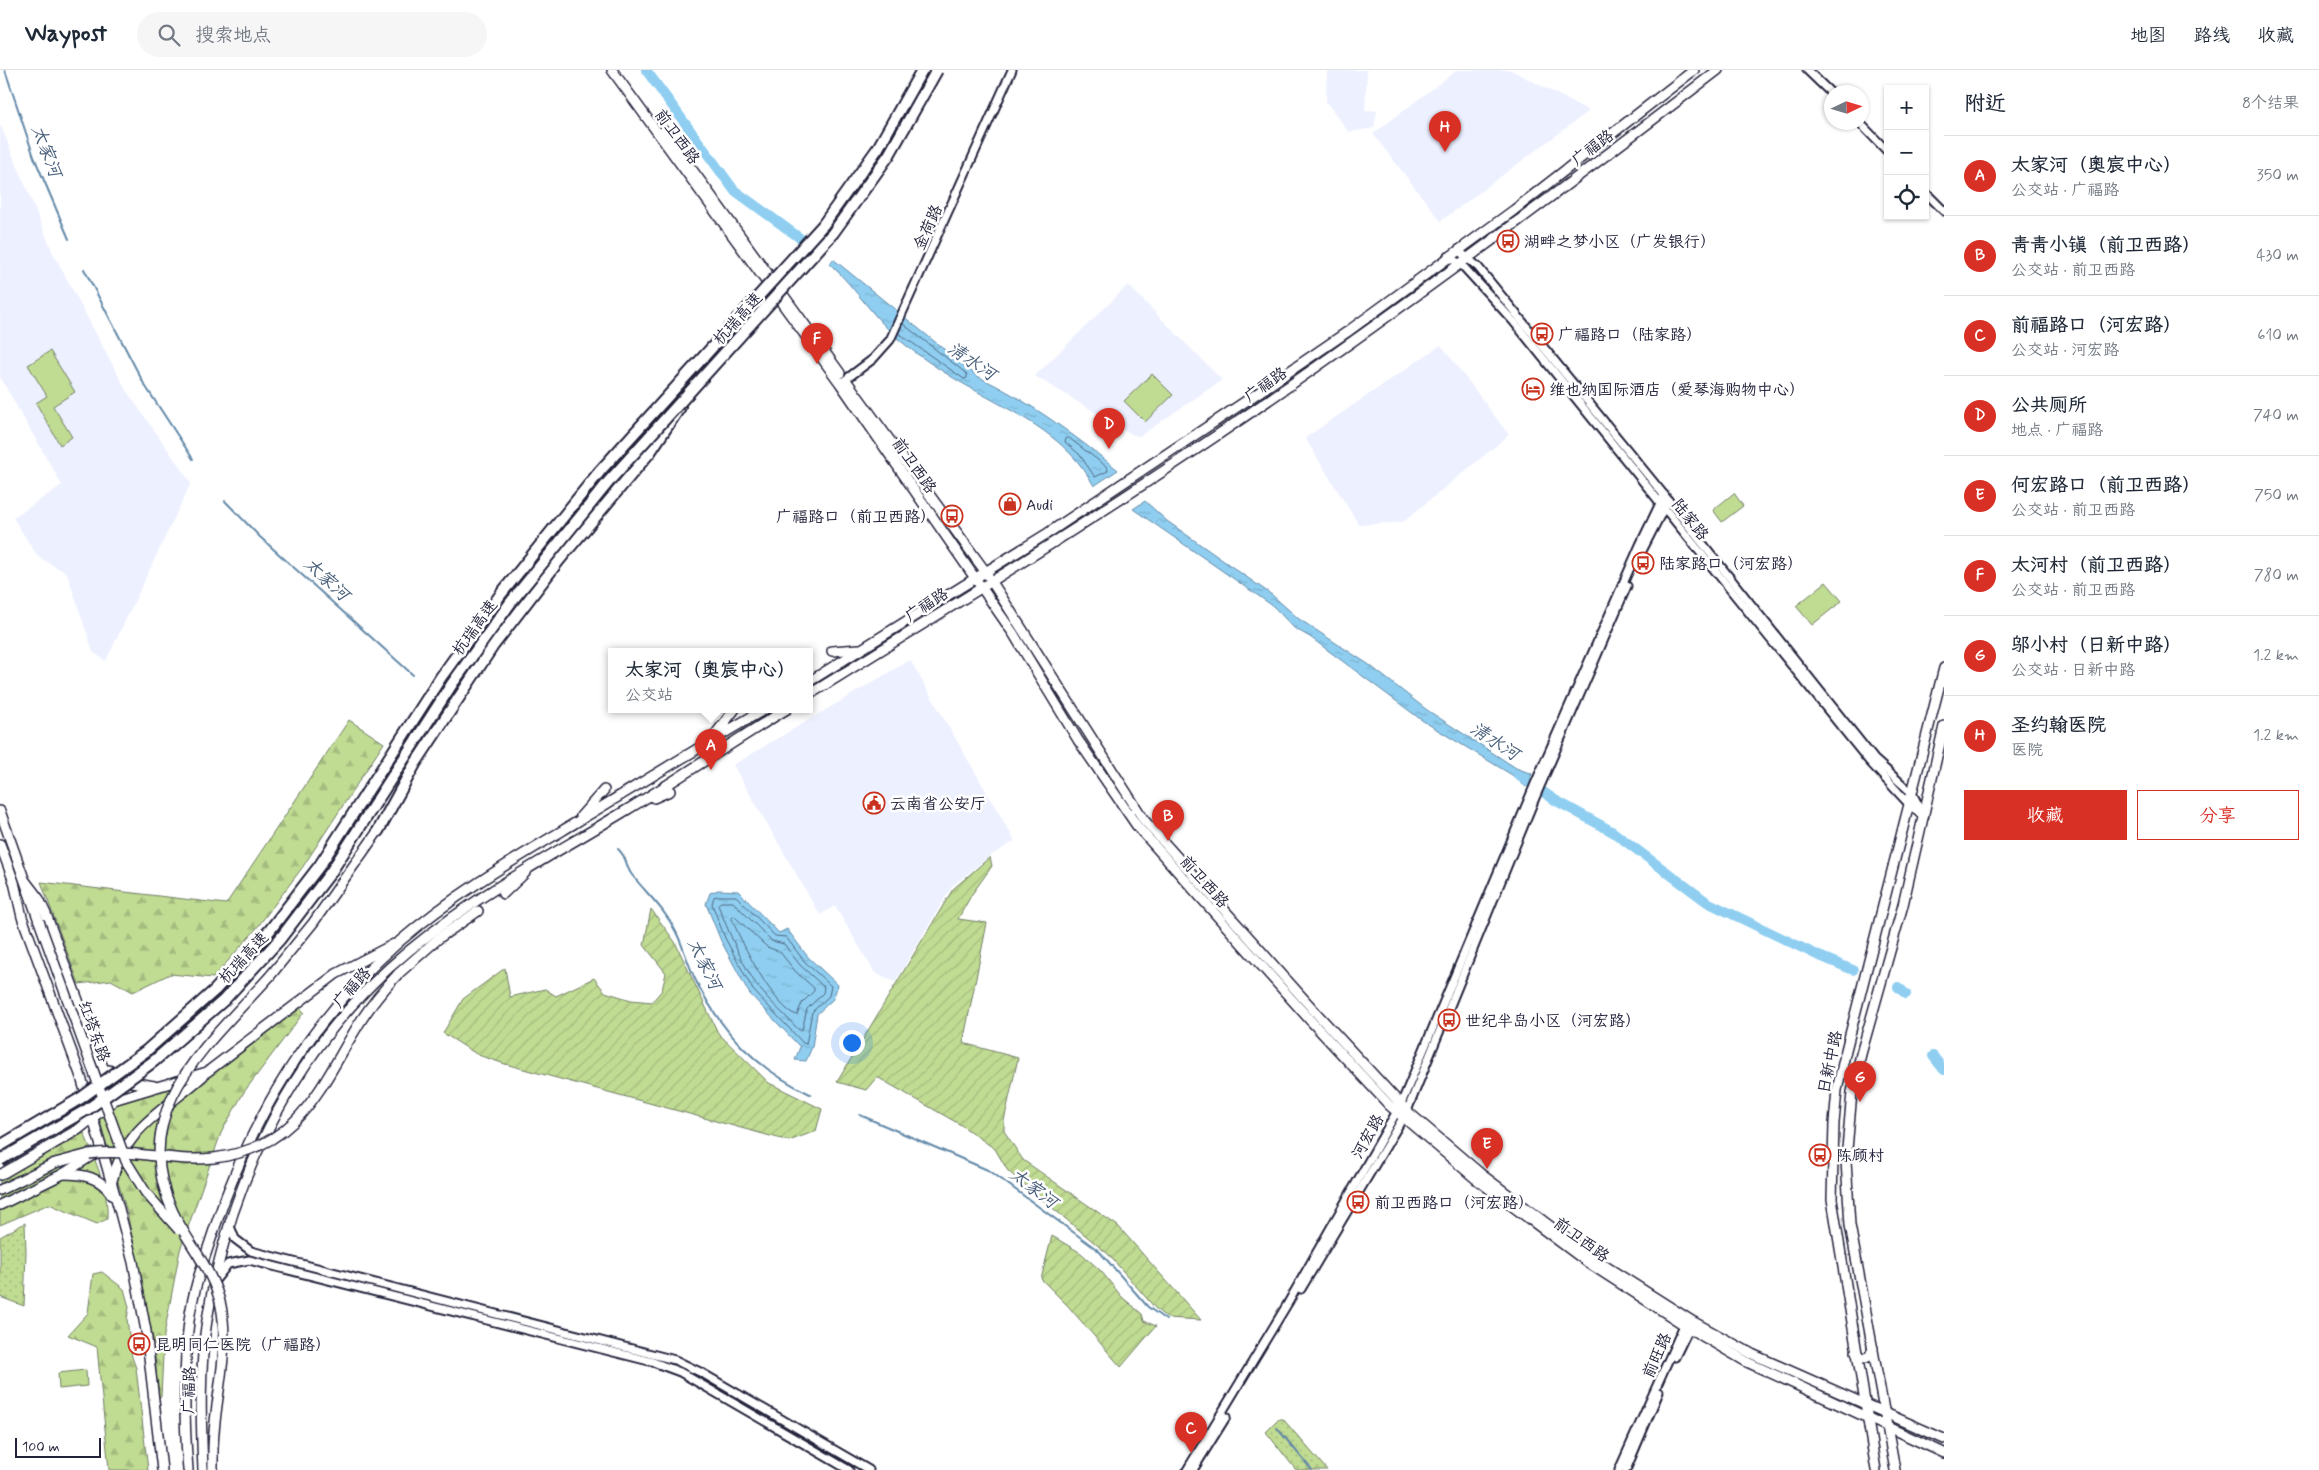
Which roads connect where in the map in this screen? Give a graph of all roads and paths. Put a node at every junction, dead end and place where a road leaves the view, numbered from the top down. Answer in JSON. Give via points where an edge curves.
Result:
{"nodes":[{"id":1,"x":612,"y":70,"type":"edge"},
{"id":2,"x":619,"y":70,"type":"edge"},
{"id":3,"x":922,"y":70,"type":"edge"},
{"id":4,"x":937,"y":70,"type":"edge"},
{"id":5,"x":1012,"y":70,"type":"edge"},
{"id":6,"x":1694,"y":70,"type":"edge"},
{"id":7,"x":1718,"y":70,"type":"edge"},
{"id":8,"x":1807,"y":70,"type":"edge"},
{"id":9,"x":1824,"y":86,"type":"edge"},
{"id":10,"x":1867,"y":130,"type":"edge"},
{"id":11,"x":1884,"y":148,"type":"edge"},
{"id":12,"x":1929,"y":196,"type":"edge"},
{"id":13,"x":1944,"y":211,"type":"edge"},
{"id":14,"x":1458,"y":250,"type":"junction"},
{"id":15,"x":1447,"y":257,"type":"junction"},
{"id":16,"x":1465,"y":261,"type":"junction"},
{"id":17,"x":845,"y":380,"type":"junction"},
{"id":18,"x":696,"y":384,"type":"junction"},
{"id":19,"x":1666,"y":498,"type":"junction"},
{"id":20,"x":1662,"y":505,"type":"junction"},
{"id":21,"x":984,"y":571,"type":"junction"},
{"id":22,"x":974,"y":577,"type":"junction"},
{"id":23,"x":991,"y":580,"type":"junction"},
{"id":24,"x":981,"y":587,"type":"junction"},
{"id":25,"x":862,"y":649,"type":"junction"},
{"id":26,"x":832,"y":651,"type":"dead end"},
{"id":27,"x":1944,"y":668,"type":"edge"},
{"id":28,"x":813,"y":679,"type":"edge"},
{"id":29,"x":813,"y":692,"type":"edge"},
{"id":30,"x":732,"y":713,"type":"edge"},
{"id":31,"x":757,"y":713,"type":"edge"},
{"id":32,"x":781,"y":713,"type":"edge"},
{"id":33,"x":1944,"y":726,"type":"edge"},
{"id":34,"x":710,"y":741,"type":"junction"},
{"id":35,"x":604,"y":790,"type":"dead end"},
{"id":36,"x":670,"y":791,"type":"dead end"},
{"id":37,"x":1912,"y":792,"type":"junction"},
{"id":38,"x":1909,"y":804,"type":"junction"},
{"id":39,"x":626,"y":810,"type":"junction"},
{"id":40,"x":0,"y":811,"type":"edge"},
{"id":41,"x":1924,"y":817,"type":"junction"},
{"id":42,"x":576,"y":823,"type":"junction"},
{"id":43,"x":378,"y":831,"type":"joint"},
{"id":44,"x":0,"y":844,"type":"edge"},
{"id":45,"x":534,"y":864,"type":"junction"},
{"id":46,"x":26,"y":882,"type":"junction"},
{"id":47,"x":503,"y":894,"type":"dead end"},
{"id":48,"x":478,"y":911,"type":"dead end"},
{"id":49,"x":400,"y":941,"type":"junction"},
{"id":50,"x":99,"y":1058,"type":"junction"},
{"id":51,"x":207,"y":1072,"type":"junction"},
{"id":52,"x":160,"y":1086,"type":"junction"},
{"id":53,"x":115,"y":1100,"type":"junction"},
{"id":54,"x":89,"y":1107,"type":"junction"},
{"id":55,"x":1402,"y":1111,"type":"junction"},
{"id":56,"x":92,"y":1118,"type":"junction"},
{"id":57,"x":0,"y":1146,"type":"edge"},
{"id":58,"x":101,"y":1149,"type":"junction"},
{"id":59,"x":0,"y":1156,"type":"edge"},
{"id":60,"x":0,"y":1160,"type":"edge"},
{"id":61,"x":62,"y":1174,"type":"junction"},
{"id":62,"x":0,"y":1175,"type":"edge"},
{"id":63,"x":111,"y":1184,"type":"junction"},
{"id":64,"x":0,"y":1190,"type":"edge"},
{"id":65,"x":117,"y":1202,"type":"junction"},
{"id":66,"x":0,"y":1206,"type":"edge"},
{"id":67,"x":230,"y":1226,"type":"junction"},
{"id":68,"x":191,"y":1244,"type":"junction"},
{"id":69,"x":326,"y":1270,"type":"junction"},
{"id":70,"x":324,"y":1279,"type":"junction"},
{"id":71,"x":214,"y":1284,"type":"junction"},
{"id":72,"x":455,"y":1303,"type":"junction"},
{"id":73,"x":453,"y":1311,"type":"junction"},
{"id":74,"x":1688,"y":1325,"type":"junction"},
{"id":75,"x":1872,"y":1348,"type":"junction"},
{"id":76,"x":1856,"y":1352,"type":"junction"},
{"id":77,"x":1864,"y":1404,"type":"junction"},
{"id":78,"x":1885,"y":1414,"type":"junction"},
{"id":79,"x":1866,"y":1417,"type":"junction"},
{"id":80,"x":1887,"y":1428,"type":"junction"},
{"id":81,"x":1944,"y":1439,"type":"edge"},
{"id":82,"x":828,"y":1446,"type":"junction"},
{"id":83,"x":1944,"y":1453,"type":"edge"},
{"id":84,"x":824,"y":1455,"type":"junction"},
{"id":85,"x":162,"y":1470,"type":"edge"},
{"id":86,"x":188,"y":1470,"type":"edge"},
{"id":87,"x":203,"y":1470,"type":"edge"},
{"id":88,"x":213,"y":1470,"type":"edge"},
{"id":89,"x":849,"y":1470,"type":"edge"},
{"id":90,"x":869,"y":1470,"type":"edge"},
{"id":91,"x":1187,"y":1470,"type":"edge"},
{"id":92,"x":1193,"y":1470,"type":"edge"},
{"id":93,"x":1619,"y":1470,"type":"edge"},
{"id":94,"x":1626,"y":1470,"type":"edge"},
{"id":95,"x":1876,"y":1470,"type":"edge"},
{"id":96,"x":1894,"y":1470,"type":"edge"}],
"edges":[{"from":1,"to":22,"type":"main road","name":"前卫西路","via":[[840,383]]},
{"from":2,"to":17,"type":"main road","name":"前卫西路"},
{"from":3,"to":57,"type":"highway","name":"杭瑞高速","bridge":true,"via":[[878,148],[823,225],[613,457],[506,588],[441,677],[320,865],[265,936],[204,1001],[146,1051],[81,1098]]},
{"from":4,"to":18,"type":"highway","name":"杭瑞高速","bridge":true,"via":[[889,155],[844,219]]},
{"from":5,"to":17,"type":"street","name":"金荷路","via":[[890,340],[873,359]]},
{"from":6,"to":14,"type":"main road","name":"广福路"},
{"from":7,"to":16,"type":"main road","name":"广福路"},
{"from":8,"to":9,"type":"street"},
{"from":10,"to":11,"type":"street"},
{"from":12,"to":13,"type":"street"},
{"from":14,"to":15,"type":"main road","name":"广福路"},
{"from":14,"to":16,"type":"street","name":"陆家路"},
{"from":15,"to":16,"type":"street","name":"陆家路"},
{"from":15,"to":21,"type":"main road","name":"广福路","via":[[1211,426]]},
{"from":16,"to":19,"type":"street","name":"陆家路","via":[[1484,274]]},
{"from":16,"to":20,"type":"street","name":"陆家路"},
{"from":16,"to":23,"type":"main road","name":"广福路","via":[[1216,436]]},
{"from":17,"to":21,"type":"main road","name":"前卫西路"},
{"from":18,"to":43,"type":"highway","bridge":true,"via":[[650,452],[521,609],[446,716]]},
{"from":18,"to":60,"type":"highway","name":"杭瑞高速","bridge":true,"via":[[590,503],[506,608],[442,699],[331,872],[265,956],[196,1026],[135,1076],[68,1122]]},
{"from":19,"to":20,"type":"street","name":"河宏路"},
{"from":19,"to":37,"type":"street","name":"陆家路","via":[[1874,759]]},
{"from":20,"to":38,"type":"street","name":"陆家路","via":[[1863,754]]},
{"from":20,"to":55,"type":"street","name":"河宏路","via":[[1533,796]]},
{"from":21,"to":22,"type":"main road","name":"广福路"},
{"from":21,"to":23,"type":"main road","name":"前卫西路"},
{"from":22,"to":24,"type":"main road","name":"前卫西路"},
{"from":22,"to":25,"type":"main road","name":"广福路"},
{"from":23,"to":24,"type":"main road","name":"广福路"},
{"from":23,"to":55,"type":"main road","name":"前卫西路","via":[[1144,820]]},
{"from":24,"to":29,"type":"main road","name":"广福路"},
{"from":24,"to":55,"type":"main road","name":"前卫西路","via":[[1137,826],[1303,1013]]},
{"from":25,"to":26,"type":"main road"},
{"from":25,"to":28,"type":"main road","name":"广福路"},
{"from":27,"to":37,"type":"main road","name":"日新中路"},
{"from":30,"to":34,"type":"main road"},
{"from":31,"to":34,"type":"main road","name":"广福路"},
{"from":32,"to":39,"type":"main road","name":"广福路"},
{"from":33,"to":41,"type":"main road","name":"日新中路"},
{"from":34,"to":42,"type":"main road","name":"广福路"},
{"from":35,"to":42,"type":"main road"},
{"from":36,"to":39,"type":"main road"},
{"from":37,"to":38,"type":"main road","name":"日新中路"},
{"from":37,"to":41,"type":"street"},
{"from":38,"to":41,"type":"street","name":"陆家路"},
{"from":38,"to":76,"type":"main road","name":"日新中路","via":[[1837,1090],[1832,1199]]},
{"from":39,"to":45,"type":"main road","name":"广福路"},
{"from":40,"to":46,"type":"main road","name":"红塔东路"},
{"from":41,"to":75,"type":"main road","name":"日新中路","via":[[1904,906],[1860,1054],[1848,1125],[1846,1161],[1850,1225]]},
{"from":42,"to":49,"type":"main road","name":"广福路","via":[[456,898]]},
{"from":43,"to":68,"type":"main road","bridge":true,"via":[[313,922],[270,976],[194,1060],[175,1089],[164,1117],[160,1150],[163,1182],[173,1212]]},
{"from":44,"to":54,"type":"main road","name":"红塔东路","via":[[22,917]]},
{"from":45,"to":47,"type":"main road"},
{"from":45,"to":67,"type":"main road","name":"广福路","via":[[432,932],[389,968],[351,1007],[307,1062],[288,1093],[259,1146]]},
{"from":46,"to":50,"type":"main road","via":[[46,914]]},
{"from":46,"to":68,"type":"main road","name":"红塔东路","bridge":true,"via":[[126,1161],[146,1193]]},
{"from":48,"to":64,"type":"main road","bridge":true,"via":[[439,938],[398,974],[366,1013],[311,1103],[266,1142],[242,1152],[206,1159],[124,1152],[89,1154],[55,1163]]},
{"from":49,"to":51,"type":"main road","via":[[336,974]]},
{"from":49,"to":86,"type":"main road","name":"广福路","via":[[342,999],[297,1055],[251,1135],[230,1184],[196,1287],[189,1320],[184,1386]]},
{"from":50,"to":52,"type":"main road","via":[[126,1081]]},
{"from":50,"to":53,"type":"main road"},
{"from":51,"to":52,"type":"main road"},
{"from":51,"to":63,"type":"main road","via":[[139,1130]]},
{"from":52,"to":53,"type":"main road"},
{"from":53,"to":54,"type":"main road"},
{"from":53,"to":56,"type":"main road"},
{"from":54,"to":56,"type":"main road","name":"红塔东路"},
{"from":54,"to":59,"type":"main road"},
{"from":55,"to":74,"type":"main road","name":"前卫西路","via":[[1480,1174]]},
{"from":55,"to":91,"type":"street","name":"河宏路"},
{"from":55,"to":92,"type":"street","name":"河宏路"},
{"from":56,"to":58,"type":"main road","name":"红塔东路"},
{"from":56,"to":62,"type":"main road"},
{"from":58,"to":61,"type":"main road"},
{"from":58,"to":63,"type":"main road","name":"红塔东路"},
{"from":61,"to":65,"type":"main road","via":[[95,1179],[108,1188]]},
{"from":61,"to":66,"type":"main road"},
{"from":63,"to":65,"type":"main road","name":"红塔东路"},
{"from":65,"to":85,"type":"main road","name":"红塔东路","via":[[146,1331]]},
{"from":67,"to":69,"type":"street","via":[[238,1242],[251,1251]]},
{"from":67,"to":71,"type":"main road","name":"广福路"},
{"from":68,"to":88,"type":"main road","bridge":true,"via":[[216,1287],[224,1324],[224,1349],[214,1413]]},
{"from":69,"to":70,"type":"street"},
{"from":69,"to":72,"type":"street"},
{"from":70,"to":71,"type":"street","via":[[242,1260],[228,1264]]},
{"from":70,"to":73,"type":"street"},
{"from":71,"to":87,"type":"main road","name":"广福路","via":[[201,1387]]},
{"from":72,"to":73,"type":"street"},
{"from":72,"to":82,"type":"street","via":[[675,1360]]},
{"from":73,"to":84,"type":"street","via":[[672,1368]]},
{"from":74,"to":77,"type":"main road","name":"前卫西路"},
{"from":74,"to":79,"type":"main road","name":"前卫西路","via":[[1747,1362]]},
{"from":74,"to":93,"type":"street","name":"前旺路"},
{"from":74,"to":94,"type":"street","name":"前旺路"},
{"from":75,"to":76,"type":"main road","via":[[1866,1358]]},
{"from":75,"to":78,"type":"main road","name":"日新中路"},
{"from":76,"to":77,"type":"main road","name":"日新中路"},
{"from":77,"to":78,"type":"main road","name":"前卫西路"},
{"from":77,"to":79,"type":"main road","name":"日新中路"},
{"from":78,"to":80,"type":"main road","name":"日新中路"},
{"from":78,"to":81,"type":"main road","name":"前卫西路"},
{"from":79,"to":80,"type":"main road","name":"前卫西路"},
{"from":79,"to":95,"type":"main road","name":"日新中路"},
{"from":80,"to":83,"type":"main road","name":"前卫西路"},
{"from":80,"to":96,"type":"main road","name":"日新中路"},
{"from":82,"to":84,"type":"street"},
{"from":82,"to":90,"type":"street"},
{"from":84,"to":89,"type":"street"}]}
